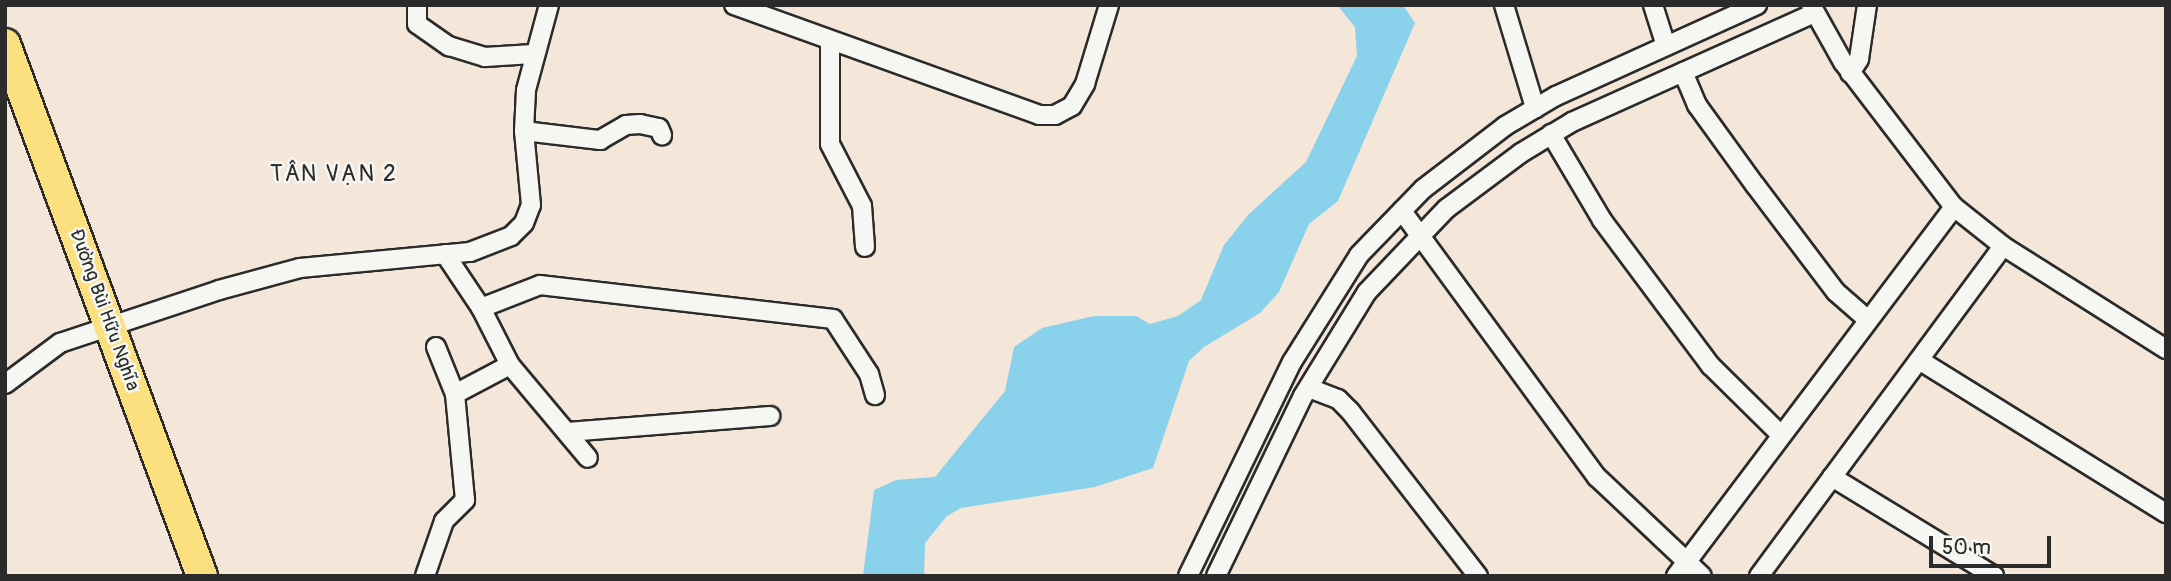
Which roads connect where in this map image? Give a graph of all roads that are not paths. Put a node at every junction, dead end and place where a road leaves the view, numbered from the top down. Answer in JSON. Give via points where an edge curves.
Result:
{"nodes":[{"id":1,"x":417,"y":5,"type":"edge"},
{"id":2,"x":549,"y":5,"type":"edge"},
{"id":3,"x":734,"y":5,"type":"edge"},
{"id":4,"x":1109,"y":5,"type":"edge"},
{"id":5,"x":1504,"y":5,"type":"edge"},
{"id":6,"x":1653,"y":5,"type":"edge"},
{"id":7,"x":1757,"y":5,"type":"edge"},
{"id":8,"x":1867,"y":5,"type":"edge"},
{"id":9,"x":1812,"y":9,"type":"edge"},
{"id":10,"x":830,"y":42,"type":"junction"},
{"id":11,"x":5,"y":44,"type":"edge"},
{"id":12,"x":1666,"y":46,"type":"junction"},
{"id":13,"x":533,"y":54,"type":"junction"},
{"id":14,"x":1683,"y":72,"type":"junction"},
{"id":15,"x":1850,"y":73,"type":"junction"},
{"id":16,"x":1535,"y":108,"type":"junction"},
{"id":17,"x":524,"y":131,"type":"junction"},
{"id":18,"x":1551,"y":134,"type":"junction"},
{"id":19,"x":662,"y":135,"type":"dead end"},
{"id":20,"x":1954,"y":207,"type":"junction"},
{"id":21,"x":1402,"y":211,"type":"junction"},
{"id":22,"x":1420,"y":235,"type":"junction"},
{"id":23,"x":2003,"y":246,"type":"junction"},
{"id":24,"x":865,"y":247,"type":"dead end"},
{"id":25,"x":444,"y":254,"type":"junction"},
{"id":26,"x":481,"y":308,"type":"junction"},
{"id":27,"x":1868,"y":320,"type":"junction"},
{"id":28,"x":109,"y":324,"type":"junction"},
{"id":29,"x":436,"y":347,"type":"dead end"},
{"id":30,"x":2166,"y":349,"type":"edge"},
{"id":31,"x":1919,"y":360,"type":"junction"},
{"id":32,"x":510,"y":365,"type":"junction"},
{"id":33,"x":5,"y":384,"type":"edge"},
{"id":34,"x":1309,"y":388,"type":"junction"},
{"id":35,"x":455,"y":394,"type":"junction"},
{"id":36,"x":875,"y":395,"type":"dead end"},
{"id":37,"x":770,"y":416,"type":"dead end"},
{"id":38,"x":567,"y":432,"type":"junction"},
{"id":39,"x":1782,"y":435,"type":"junction"},
{"id":40,"x":588,"y":458,"type":"dead end"},
{"id":41,"x":1832,"y":477,"type":"junction"},
{"id":42,"x":2166,"y":513,"type":"edge"},
{"id":43,"x":1681,"y":569,"type":"edge"},
{"id":44,"x":202,"y":576,"type":"edge"},
{"id":45,"x":425,"y":576,"type":"edge"},
{"id":46,"x":1188,"y":576,"type":"edge"},
{"id":47,"x":1216,"y":576,"type":"edge"},
{"id":48,"x":1478,"y":576,"type":"edge"},
{"id":49,"x":1702,"y":576,"type":"edge"},
{"id":50,"x":1759,"y":576,"type":"edge"},
{"id":51,"x":1994,"y":576,"type":"edge"}],
"edges":[{"from":1,"to":13,"type":"street","via":[[417,24],[449,46],[485,57]]},
{"from":2,"to":13,"type":"street"},
{"from":3,"to":10,"type":"street"},
{"from":4,"to":10,"type":"street","via":[[1085,83],[1072,106],[1055,115],[1040,115]]},
{"from":5,"to":16,"type":"street"},
{"from":6,"to":12,"type":"street"},
{"from":7,"to":12,"type":"street"},
{"from":8,"to":15,"type":"street","via":[[1859,59]]},
{"from":9,"to":14,"type":"street"},
{"from":9,"to":15,"type":"street"},
{"from":10,"to":24,"type":"street","via":[[830,144],[862,206]]},
{"from":11,"to":28,"type":"main road","name":"Đường Bùi Hữu Nghĩa"},
{"from":12,"to":16,"type":"street"},
{"from":13,"to":17,"type":"street"},
{"from":14,"to":18,"type":"street"},
{"from":14,"to":27,"type":"street","via":[[1697,104],[1762,195],[1836,292]]},
{"from":15,"to":20,"type":"street"},
{"from":16,"to":21,"type":"street","via":[[1436,178]]},
{"from":17,"to":19,"type":"street","via":[[600,140],[626,125],[640,124],[659,128]]},
{"from":17,"to":25,"type":"street","via":[[531,205],[524,223],[497,244]]},
{"from":18,"to":22,"type":"street","via":[[1452,204]]},
{"from":18,"to":39,"type":"street","via":[[1602,220],[1711,366]]},
{"from":20,"to":23,"type":"street"},
{"from":20,"to":27,"type":"street"},
{"from":21,"to":22,"type":"street"},
{"from":21,"to":46,"type":"street","via":[[1359,255],[1292,362]]},
{"from":22,"to":34,"type":"street","via":[[1367,292]]},
{"from":22,"to":43,"type":"street","via":[[1597,477]]},
{"from":23,"to":30,"type":"street"},
{"from":23,"to":31,"type":"street"},
{"from":25,"to":26,"type":"street"},
{"from":25,"to":28,"type":"street","via":[[300,268]]},
{"from":26,"to":32,"type":"street"},
{"from":26,"to":36,"type":"street","via":[[540,285],[833,318],[869,374]]},
{"from":27,"to":39,"type":"street"},
{"from":28,"to":33,"type":"street","via":[[60,343]]},
{"from":28,"to":44,"type":"main road","name":"Đường Bùi Hữu Nghĩa"},
{"from":29,"to":35,"type":"street"},
{"from":31,"to":41,"type":"street"},
{"from":31,"to":42,"type":"street"},
{"from":32,"to":35,"type":"street"},
{"from":32,"to":38,"type":"street"},
{"from":34,"to":47,"type":"street"},
{"from":34,"to":48,"type":"street","via":[[1338,400],[1350,411]]},
{"from":35,"to":45,"type":"street","via":[[465,500],[444,521]]},
{"from":37,"to":38,"type":"street"},
{"from":38,"to":40,"type":"street"},
{"from":39,"to":43,"type":"street"},
{"from":41,"to":50,"type":"street"},
{"from":41,"to":51,"type":"street"},
{"from":43,"to":49,"type":"street"}]}
